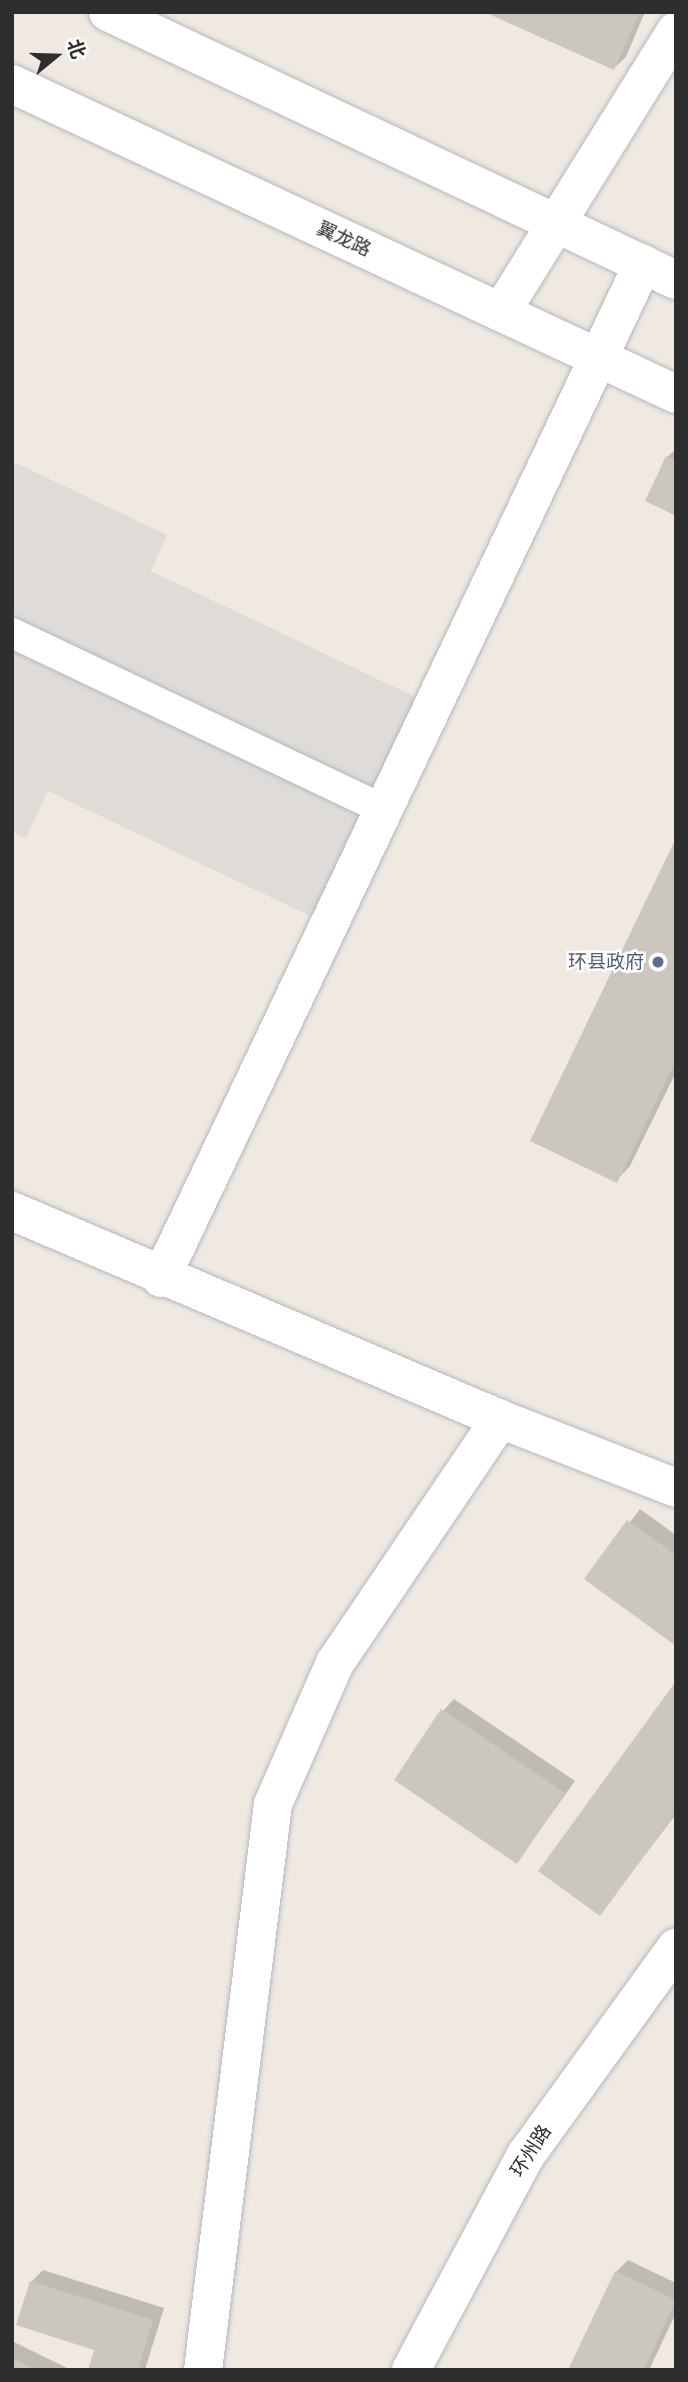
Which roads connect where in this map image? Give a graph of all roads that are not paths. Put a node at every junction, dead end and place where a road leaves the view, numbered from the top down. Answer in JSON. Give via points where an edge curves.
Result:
{"nodes":[{"id":1,"x":108,"y":12,"type":"edge"},
{"id":2,"x":676,"y":31,"type":"edge"},
{"id":3,"x":12,"y":84,"type":"edge"},
{"id":4,"x":556,"y":223,"type":"junction"},
{"id":5,"x":659,"y":272,"type":"edge"},
{"id":6,"x":500,"y":312,"type":"junction"},
{"id":7,"x":600,"y":358,"type":"junction"},
{"id":8,"x":676,"y":394,"type":"edge"},
{"id":9,"x":12,"y":633,"type":"edge"},
{"id":10,"x":383,"y":809,"type":"junction"},
{"id":11,"x":12,"y":1211,"type":"edge"},
{"id":12,"x":161,"y":1278,"type":"junction"},
{"id":13,"x":499,"y":1419,"type":"junction"},
{"id":14,"x":676,"y":1488,"type":"edge"},
{"id":15,"x":676,"y":1948,"type":"edge"},
{"id":16,"x":203,"y":2370,"type":"edge"},
{"id":17,"x":411,"y":2370,"type":"edge"}],
"edges":[{"from":1,"to":4,"type":"street"},
{"from":2,"to":4,"type":"street"},
{"from":3,"to":6,"type":"street","name":"翼龙路"},
{"from":4,"to":5,"type":"street"},
{"from":4,"to":6,"type":"street"},
{"from":5,"to":7,"type":"street"},
{"from":6,"to":7,"type":"street","name":"翼龙路"},
{"from":7,"to":8,"type":"street","name":"翼龙路"},
{"from":7,"to":10,"type":"street"},
{"from":9,"to":10,"type":"street"},
{"from":10,"to":12,"type":"street"},
{"from":11,"to":12,"type":"street"},
{"from":12,"to":13,"type":"street"},
{"from":13,"to":14,"type":"street"},
{"from":13,"to":16,"type":"street","via":[[335,1663],[273,1804]]},
{"from":15,"to":17,"type":"street","name":"环州路","via":[[526,2155]]}]}
